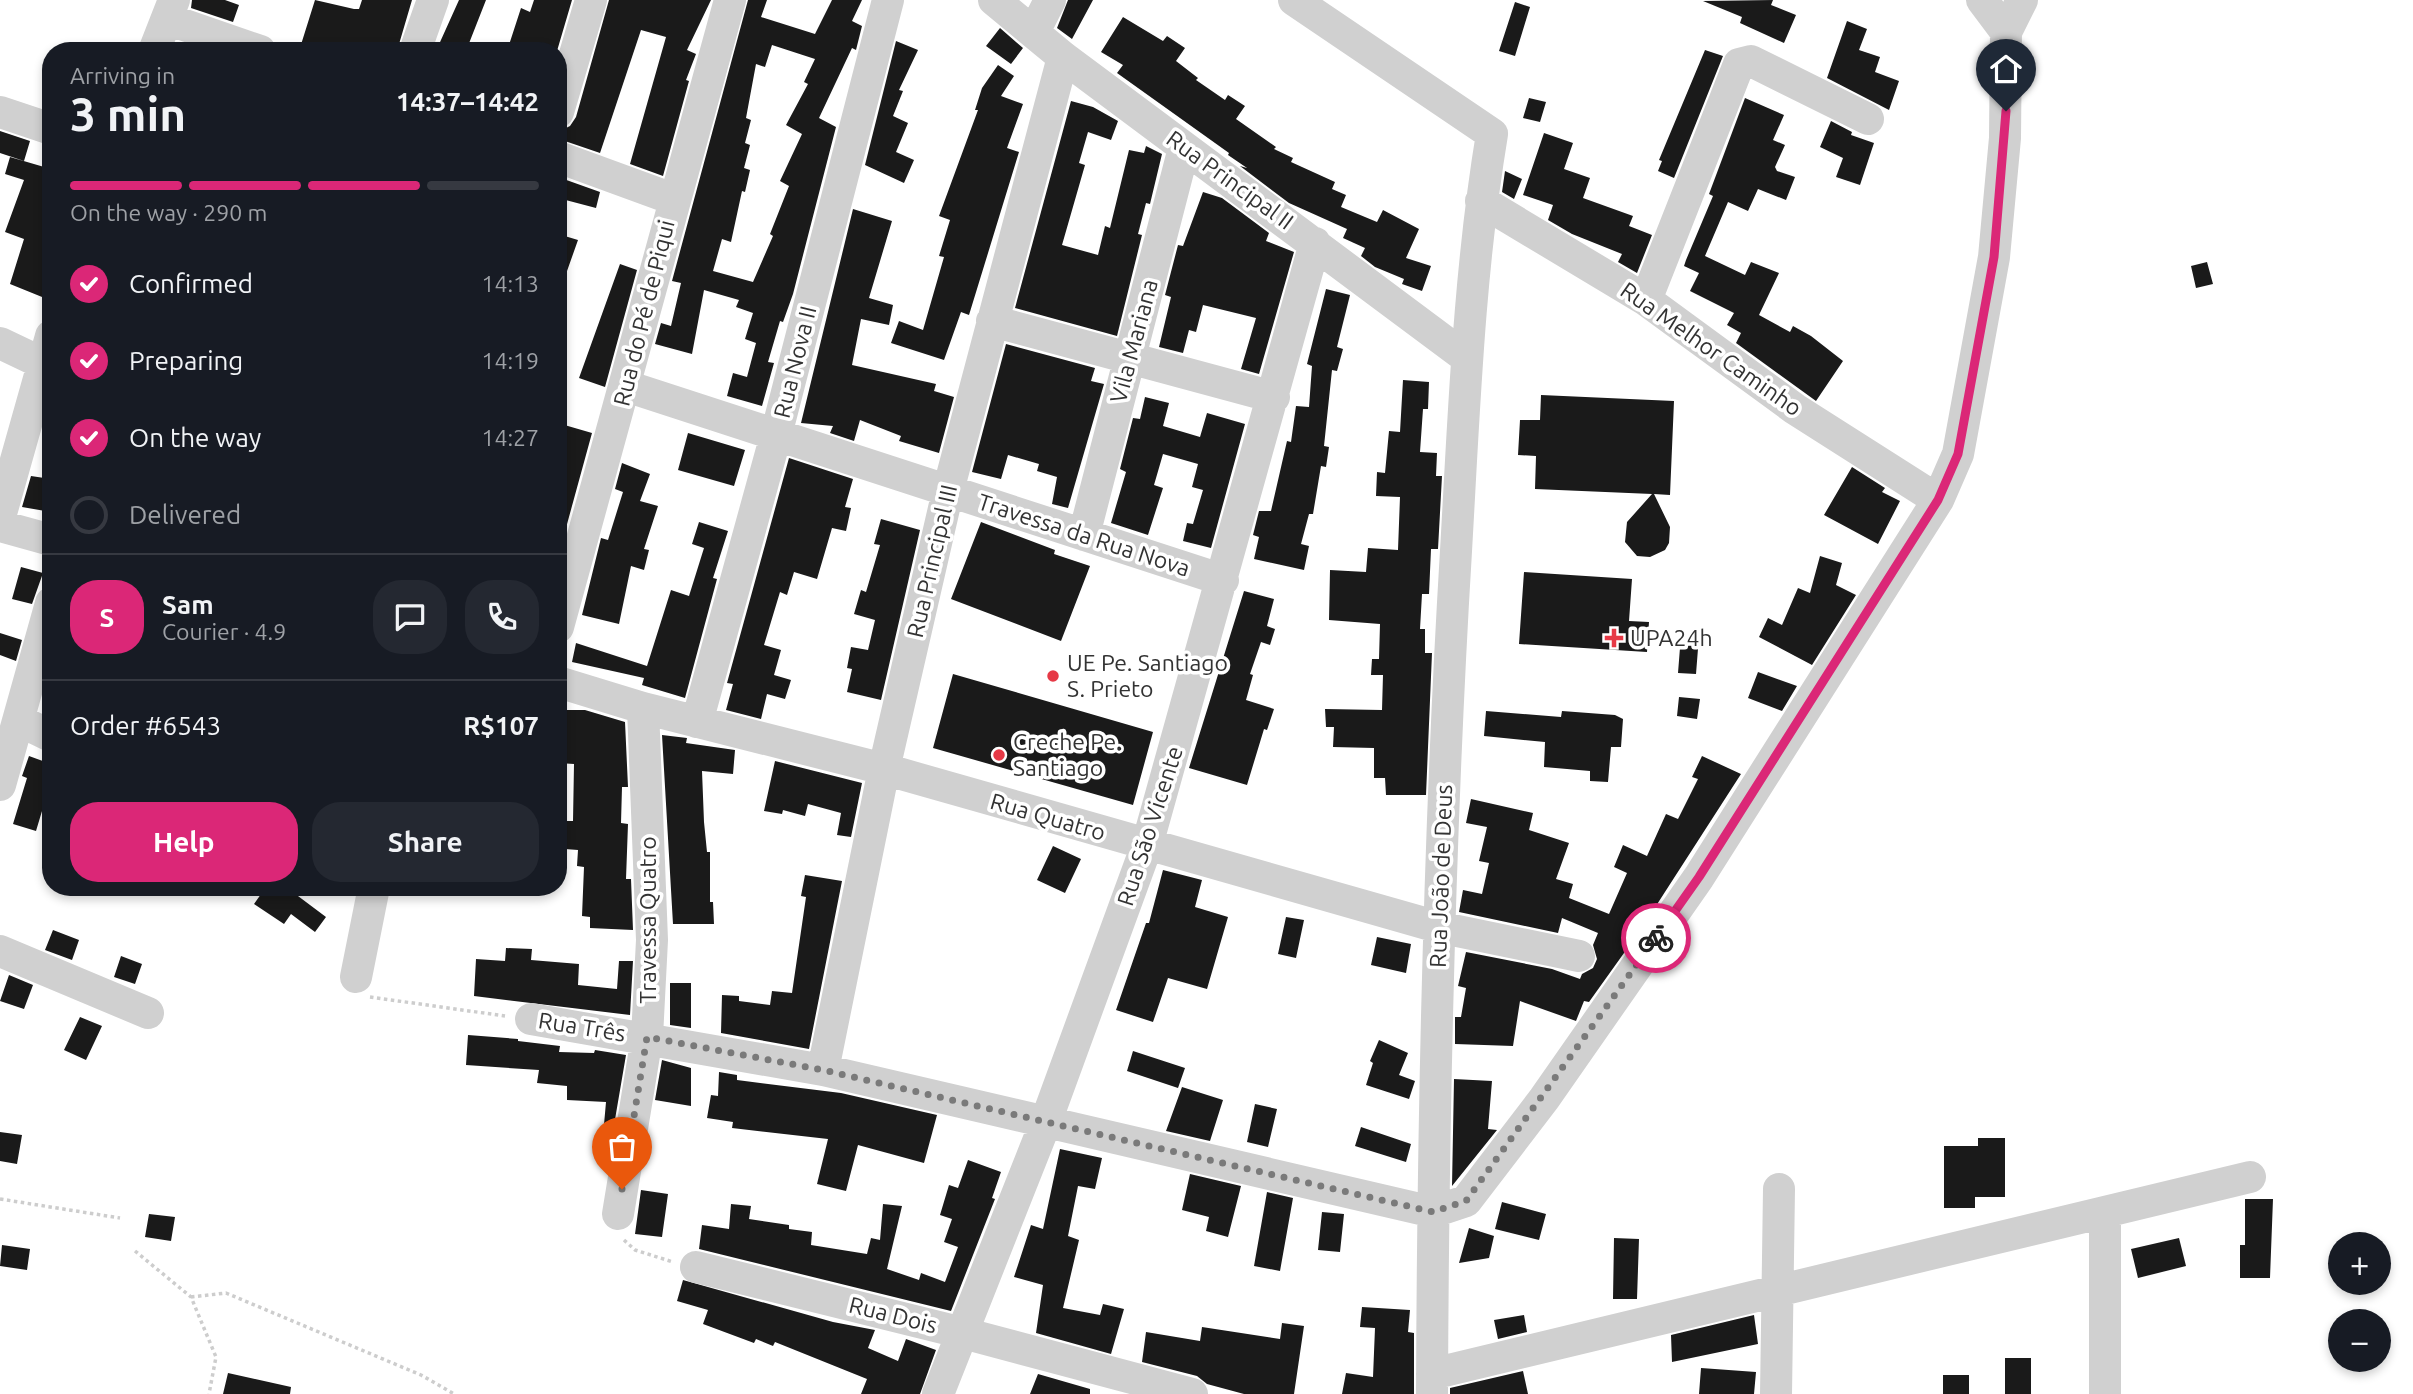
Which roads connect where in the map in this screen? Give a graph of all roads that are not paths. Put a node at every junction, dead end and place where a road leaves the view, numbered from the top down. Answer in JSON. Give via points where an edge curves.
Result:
{"nodes":[{"id":1,"x":433,"y":0,"type":"edge"},
{"id":2,"x":592,"y":0,"type":"edge"},
{"id":3,"x":730,"y":0,"type":"edge"},
{"id":4,"x":888,"y":0,"type":"edge"},
{"id":5,"x":994,"y":0,"type":"edge"},
{"id":6,"x":1050,"y":0,"type":"edge"},
{"id":7,"x":1294,"y":0,"type":"edge"},
{"id":8,"x":1982,"y":0,"type":"edge"},
{"id":9,"x":2022,"y":0,"type":"edge"},
{"id":10,"x":170,"y":10,"type":"edge"},
{"id":11,"x":1034,"y":32,"type":"junction"},
{"id":12,"x":2006,"y":32,"type":"junction"},
{"id":13,"x":158,"y":42,"type":"edge"},
{"id":14,"x":240,"y":42,"type":"edge"},
{"id":15,"x":418,"y":42,"type":"edge"},
{"id":16,"x":1063,"y":57,"type":"junction"},
{"id":17,"x":567,"y":82,"type":"edge"},
{"id":18,"x":0,"y":112,"type":"edge"},
{"id":19,"x":1868,"y":119,"type":"dead end"},
{"id":20,"x":42,"y":126,"type":"edge"},
{"id":21,"x":1184,"y":148,"type":"junction"},
{"id":22,"x":567,"y":160,"type":"edge"},
{"id":23,"x":673,"y":199,"type":"junction"},
{"id":24,"x":1481,"y":201,"type":"junction"},
{"id":25,"x":1315,"y":243,"type":"junction"},
{"id":26,"x":1646,"y":300,"type":"junction"},
{"id":27,"x":992,"y":321,"type":"junction"},
{"id":28,"x":0,"y":343,"type":"edge"},
{"id":29,"x":42,"y":348,"type":"edge"},
{"id":30,"x":1468,"y":358,"type":"junction"},
{"id":31,"x":1130,"y":359,"type":"junction"},
{"id":32,"x":42,"y":364,"type":"edge"},
{"id":33,"x":626,"y":386,"type":"junction"},
{"id":34,"x":1274,"y":397,"type":"junction"},
{"id":35,"x":776,"y":435,"type":"junction"},
{"id":36,"x":947,"y":491,"type":"junction"},
{"id":37,"x":1938,"y":500,"type":"junction"},
{"id":38,"x":0,"y":517,"type":"edge"},
{"id":39,"x":0,"y":526,"type":"edge"},
{"id":40,"x":1084,"y":535,"type":"junction"},
{"id":41,"x":42,"y":538,"type":"edge"},
{"id":42,"x":1223,"y":580,"type":"junction"},
{"id":43,"x":567,"y":595,"type":"edge"},
{"id":44,"x":42,"y":637,"type":"edge"},
{"id":45,"x":567,"y":685,"type":"edge"},
{"id":46,"x":643,"y":708,"type":"junction"},
{"id":47,"x":20,"y":721,"type":"junction"},
{"id":48,"x":697,"y":722,"type":"junction"},
{"id":49,"x":42,"y":732,"type":"edge"},
{"id":50,"x":884,"y":769,"type":"junction"},
{"id":51,"x":0,"y":785,"type":"edge"},
{"id":52,"x":1147,"y":845,"type":"junction"},
{"id":53,"x":372,"y":896,"type":"edge"},
{"id":54,"x":1438,"y":927,"type":"junction"},
{"id":55,"x":0,"y":951,"type":"edge"},
{"id":56,"x":1579,"y":956,"type":"dead end"},
{"id":57,"x":356,"y":977,"type":"road end"},
{"id":58,"x":148,"y":1013,"type":"dead end"},
{"id":59,"x":531,"y":1019,"type":"road end"},
{"id":60,"x":647,"y":1037,"type":"junction"},
{"id":61,"x":823,"y":1070,"type":"junction"},
{"id":62,"x":1045,"y":1124,"type":"junction"},
{"id":63,"x":2250,"y":1177,"type":"dead end"},
{"id":64,"x":1779,"y":1189,"type":"dead end"},
{"id":65,"x":1433,"y":1212,"type":"junction"},
{"id":66,"x":2105,"y":1212,"type":"junction"},
{"id":67,"x":618,"y":1214,"type":"road end"},
{"id":68,"x":696,"y":1267,"type":"road end"},
{"id":69,"x":1778,"y":1292,"type":"junction"},
{"id":70,"x":963,"y":1333,"type":"junction"},
{"id":71,"x":1432,"y":1384,"type":"edge"},
{"id":72,"x":938,"y":1394,"type":"edge"},
{"id":73,"x":1192,"y":1394,"type":"edge"},
{"id":74,"x":1776,"y":1394,"type":"edge"},
{"id":75,"x":2105,"y":1394,"type":"edge"}],
"edges":[{"from":1,"to":15,"type":"street"},
{"from":2,"to":17,"type":"street"},
{"from":3,"to":23,"type":"street","name":"Rua do Pé de Piqui"},
{"from":4,"to":35,"type":"street","name":"Rua Nova II"},
{"from":5,"to":11,"type":"street","name":"Rua Principal II"},
{"from":6,"to":11,"type":"street"},
{"from":7,"to":24,"type":"street","name":"Rua João de Deus","via":[[1492,135]]},
{"from":8,"to":12,"type":"street"},
{"from":9,"to":12,"type":"street"},
{"from":10,"to":13,"type":"street"},
{"from":10,"to":14,"type":"street"},
{"from":11,"to":16,"type":"street","name":"Rua Principal II"},
{"from":12,"to":37,"type":"street","via":[[2005,138],[1994,257],[1958,454]]},
{"from":16,"to":21,"type":"street","name":"Rua Principal II"},
{"from":16,"to":27,"type":"street","name":"Rua Principal III"},
{"from":18,"to":20,"type":"street"},
{"from":19,"to":26,"type":"street","via":[[1751,61],[1739,64]]},
{"from":21,"to":25,"type":"street","name":"Rua Principal II"},
{"from":21,"to":31,"type":"street","name":"Vila Mariana"},
{"from":22,"to":23,"type":"street"},
{"from":23,"to":33,"type":"street","name":"Rua do Pé de Piqui"},
{"from":24,"to":26,"type":"street","name":"Rua Melhor Caminho"},
{"from":24,"to":30,"type":"street","name":"Rua João de Deus"},
{"from":25,"to":30,"type":"street","name":"Rua Principal II"},
{"from":25,"to":34,"type":"street","name":"Rua São Vicente"},
{"from":26,"to":37,"type":"street","name":"Rua Melhor Caminho","via":[[1794,409]]},
{"from":27,"to":31,"type":"street"},
{"from":27,"to":36,"type":"street","name":"Rua Principal III"},
{"from":28,"to":29,"type":"street"},
{"from":30,"to":54,"type":"street","name":"Rua João de Deus"},
{"from":31,"to":34,"type":"street"},
{"from":31,"to":40,"type":"street","name":"Vila Mariana"},
{"from":32,"to":38,"type":"street"},
{"from":33,"to":35,"type":"street","name":"Travessa da Rua Nova"},
{"from":33,"to":43,"type":"street","name":"Rua do Pé de Piqui"},
{"from":34,"to":42,"type":"street","name":"Rua São Vicente"},
{"from":35,"to":36,"type":"street","name":"Travessa da Rua Nova"},
{"from":35,"to":48,"type":"street","name":"Rua Nova II"},
{"from":36,"to":40,"type":"street","name":"Travessa da Rua Nova"},
{"from":36,"to":50,"type":"street","name":"Rua Principal III"},
{"from":37,"to":65,"type":"street","via":[[1699,877],[1544,1098],[1466,1201]]},
{"from":39,"to":41,"type":"street"},
{"from":40,"to":42,"type":"street","name":"Travessa da Rua Nova"},
{"from":42,"to":52,"type":"street","name":"Rua São Vicente"},
{"from":44,"to":47,"type":"street"},
{"from":45,"to":46,"type":"street","name":"Rua Quatro"},
{"from":46,"to":48,"type":"street","name":"Rua Quatro"},
{"from":46,"to":60,"type":"street","name":"Travessa Quatro","via":[[652,940]]},
{"from":47,"to":49,"type":"street"},
{"from":47,"to":51,"type":"street"},
{"from":48,"to":50,"type":"street","name":"Rua Quatro"},
{"from":50,"to":52,"type":"street","name":"Rua Quatro"},
{"from":50,"to":61,"type":"street","name":"Rua Principal III"},
{"from":52,"to":54,"type":"street","name":"Rua Quatro"},
{"from":52,"to":62,"type":"street","name":"Rua São Vicente"},
{"from":53,"to":57,"type":"street"},
{"from":54,"to":56,"type":"street","name":"Rua Quatro"},
{"from":54,"to":65,"type":"street","name":"Rua João de Deus"},
{"from":55,"to":58,"type":"street"},
{"from":59,"to":60,"type":"street","name":"Rua Três"},
{"from":60,"to":61,"type":"street","name":"Rua Três"},
{"from":60,"to":67,"type":"street","name":"Travessa Quatro"},
{"from":61,"to":62,"type":"street","name":"Rua Três"},
{"from":62,"to":65,"type":"street","name":"Rua Três"},
{"from":62,"to":70,"type":"street","name":"Rua São Vicente"},
{"from":63,"to":66,"type":"street"},
{"from":64,"to":69,"type":"street"},
{"from":65,"to":71,"type":"street","name":"Rua João de Deus"},
{"from":66,"to":69,"type":"street"},
{"from":66,"to":75,"type":"street"},
{"from":68,"to":70,"type":"street","name":"Rua Dois"},
{"from":69,"to":71,"type":"street"},
{"from":69,"to":74,"type":"street"},
{"from":70,"to":72,"type":"street","name":"Rua São Vicente"},
{"from":70,"to":73,"type":"street","name":"Rua Dois"}]}
